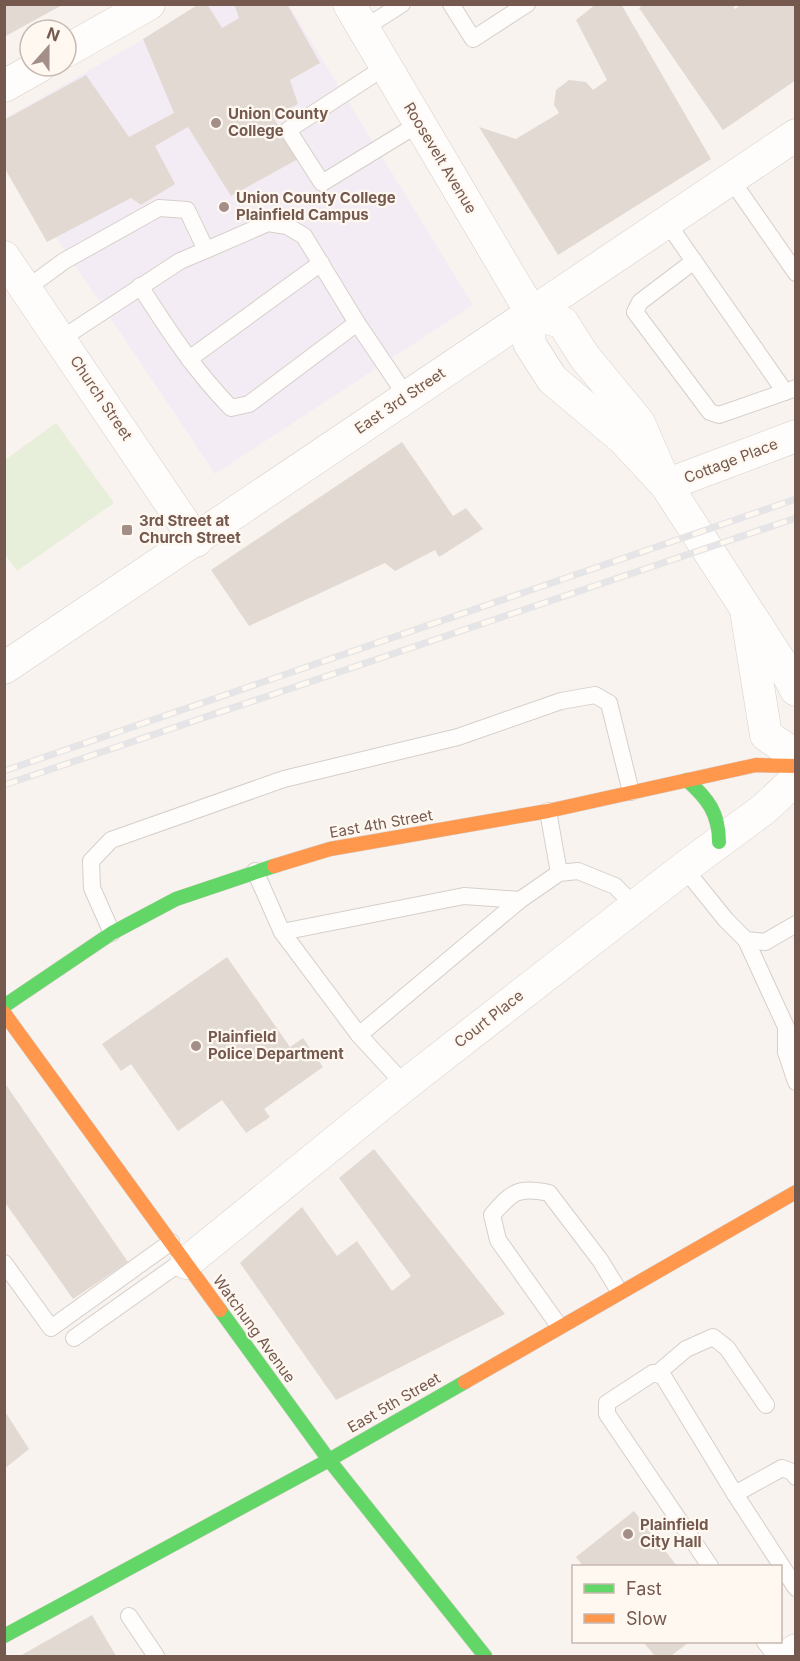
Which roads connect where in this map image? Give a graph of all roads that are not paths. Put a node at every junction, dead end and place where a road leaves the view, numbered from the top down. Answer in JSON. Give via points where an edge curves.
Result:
{"nodes":[{"id":1,"x":149,"y":4,"type":"edge"},
{"id":2,"x":402,"y":4,"type":"edge"},
{"id":3,"x":451,"y":4,"type":"edge"},
{"id":4,"x":527,"y":4,"type":"edge"},
{"id":5,"x":356,"y":17,"type":"edge"},
{"id":6,"x":78,"y":44,"type":"edge"},
{"id":7,"x":385,"y":67,"type":"junction"},
{"id":8,"x":18,"y":78,"type":"edge"},
{"id":9,"x":4,"y":86,"type":"edge"},
{"id":10,"x":420,"y":123,"type":"junction"},
{"id":11,"x":795,"y":135,"type":"edge"},
{"id":12,"x":730,"y":178,"type":"junction"},
{"id":13,"x":666,"y":221,"type":"junction"},
{"id":14,"x":206,"y":250,"type":"junction"},
{"id":15,"x":4,"y":257,"type":"edge"},
{"id":16,"x":694,"y":261,"type":"junction"},
{"id":17,"x":321,"y":263,"type":"junction"},
{"id":18,"x":795,"y":273,"type":"edge"},
{"id":19,"x":140,"y":286,"type":"junction"},
{"id":20,"x":26,"y":289,"type":"junction"},
{"id":21,"x":531,"y":312,"type":"junction"},
{"id":22,"x":357,"y":323,"type":"junction"},
{"id":23,"x":61,"y":339,"type":"junction"},
{"id":24,"x":189,"y":359,"type":"junction"},
{"id":25,"x":790,"y":390,"type":"edge"},
{"id":26,"x":407,"y":397,"type":"junction"},
{"id":27,"x":795,"y":436,"type":"edge"},
{"id":28,"x":666,"y":485,"type":"junction"},
{"id":29,"x":196,"y":541,"type":"junction"},
{"id":30,"x":745,"y":607,"type":"junction"},
{"id":31,"x":4,"y":668,"type":"edge"},
{"id":32,"x":795,"y":690,"type":"edge"},
{"id":33,"x":795,"y":756,"type":"edge"},
{"id":34,"x":795,"y":766,"type":"edge"},
{"id":35,"x":795,"y":779,"type":"edge"},
{"id":36,"x":687,"y":780,"type":"junction"},
{"id":37,"x":631,"y":792,"type":"junction"},
{"id":38,"x":548,"y":812,"type":"junction"},
{"id":39,"x":719,"y":842,"type":"junction"},
{"id":40,"x":684,"y":868,"type":"junction"},
{"id":41,"x":255,"y":871,"type":"junction"},
{"id":42,"x":559,"y":873,"type":"junction"},
{"id":43,"x":520,"y":900,"type":"junction"},
{"id":44,"x":634,"y":906,"type":"junction"},
{"id":45,"x":795,"y":924,"type":"edge"},
{"id":46,"x":282,"y":932,"type":"junction"},
{"id":47,"x":112,"y":933,"type":"junction"},
{"id":48,"x":746,"y":940,"type":"junction"},
{"id":49,"x":4,"y":1006,"type":"edge"},
{"id":50,"x":4,"y":1013,"type":"edge"},
{"id":51,"x":359,"y":1035,"type":"junction"},
{"id":52,"x":795,"y":1082,"type":"edge"},
{"id":53,"x":405,"y":1085,"type":"junction"},
{"id":54,"x":795,"y":1192,"type":"edge"},
{"id":55,"x":180,"y":1255,"type":"junction"},
{"id":56,"x":4,"y":1263,"type":"edge"},
{"id":57,"x":619,"y":1291,"type":"junction"},
{"id":58,"x":559,"y":1326,"type":"junction"},
{"id":59,"x":74,"y":1338,"type":"dead end"},
{"id":60,"x":658,"y":1373,"type":"junction"},
{"id":61,"x":766,"y":1405,"type":"dead end"},
{"id":62,"x":329,"y":1460,"type":"junction"},
{"id":63,"x":795,"y":1477,"type":"edge"},
{"id":64,"x":735,"y":1494,"type":"junction"},
{"id":65,"x":709,"y":1565,"type":"edge"},
{"id":66,"x":780,"y":1565,"type":"edge"},
{"id":67,"x":782,"y":1568,"type":"edge"},
{"id":68,"x":795,"y":1588,"type":"edge"},
{"id":69,"x":129,"y":1616,"type":"dead end"},
{"id":70,"x":4,"y":1636,"type":"edge"},
{"id":71,"x":766,"y":1643,"type":"edge"},
{"id":72,"x":795,"y":1650,"type":"edge"},
{"id":73,"x":156,"y":1656,"type":"edge"},
{"id":74,"x":485,"y":1656,"type":"edge"},
{"id":75,"x":776,"y":1656,"type":"edge"},
{"id":76,"x":787,"y":1656,"type":"edge"}],
"edges":[{"from":1,"to":6,"type":"street"},
{"from":2,"to":5,"type":"lane"},
{"from":3,"to":4,"type":"lane","via":[[473,39]]},
{"from":5,"to":7,"type":"street","name":"Roosevelt Avenue"},
{"from":7,"to":10,"type":"street","name":"Roosevelt Avenue"},
{"from":7,"to":10,"type":"lane","via":[[288,130],[322,183]]},
{"from":8,"to":9,"type":"street"},
{"from":10,"to":21,"type":"street","name":"Roosevelt Avenue"},
{"from":11,"to":12,"type":"street","name":"East 3rd Street"},
{"from":12,"to":13,"type":"street","name":"East 3rd Street"},
{"from":12,"to":18,"type":"lane"},
{"from":13,"to":16,"type":"lane"},
{"from":13,"to":21,"type":"street","name":"East 3rd Street"},
{"from":14,"to":17,"type":"lane","via":[[268,223],[287,226],[304,236]]},
{"from":14,"to":19,"type":"lane"},
{"from":14,"to":20,"type":"lane","via":[[187,210],[159,208],[64,261]]},
{"from":15,"to":20,"type":"street","name":"Church Street"},
{"from":16,"to":25,"type":"lane"},
{"from":16,"to":25,"type":"lane","via":[[640,302],[635,312],[713,415]]},
{"from":17,"to":22,"type":"lane"},
{"from":17,"to":24,"type":"lane"},
{"from":19,"to":23,"type":"lane"},
{"from":19,"to":24,"type":"lane"},
{"from":20,"to":23,"type":"street","name":"Church Street"},
{"from":21,"to":26,"type":"street","name":"East 3rd Street"},
{"from":21,"to":28,"type":"street","via":[[529,343],[552,379],[623,439]]},
{"from":22,"to":24,"type":"lane","via":[[249,404],[231,408]]},
{"from":22,"to":26,"type":"lane"},
{"from":23,"to":29,"type":"street","name":"Church Street"},
{"from":26,"to":29,"type":"street","name":"East 3rd Street"},
{"from":27,"to":28,"type":"street","name":"Cottage Place"},
{"from":28,"to":30,"type":"street"},
{"from":29,"to":31,"type":"street","name":"East 3rd Street"},
{"from":30,"to":32,"type":"street"},
{"from":30,"to":33,"type":"street","via":[[766,735]]},
{"from":34,"to":36,"type":"main road","name":"East 4th Street","via":[[756,765]]},
{"from":35,"to":39,"type":"street","name":"Court Place","via":[[764,809]]},
{"from":36,"to":37,"type":"main road","name":"East 4th Street"},
{"from":36,"to":39,"type":"main road","via":[[711,802],[720,821]]},
{"from":37,"to":38,"type":"main road","name":"East 4th Street"},
{"from":37,"to":47,"type":"lane","via":[[609,703],[596,695],[561,701],[458,737],[284,779],[111,840],[92,861],[92,888]]},
{"from":38,"to":41,"type":"main road","name":"East 4th Street","via":[[330,849]]},
{"from":38,"to":42,"type":"lane"},
{"from":39,"to":40,"type":"street","name":"Court Place"},
{"from":40,"to":44,"type":"street","name":"Court Place"},
{"from":40,"to":48,"type":"lane"},
{"from":41,"to":46,"type":"lane"},
{"from":41,"to":47,"type":"main road","name":"East 4th Street","via":[[176,899]]},
{"from":42,"to":43,"type":"lane"},
{"from":42,"to":44,"type":"lane","via":[[578,871],[615,886]]},
{"from":43,"to":46,"type":"lane","via":[[464,896]]},
{"from":43,"to":51,"type":"lane"},
{"from":44,"to":53,"type":"street","name":"Court Place"},
{"from":45,"to":48,"type":"lane","via":[[765,942]]},
{"from":46,"to":51,"type":"lane"},
{"from":47,"to":49,"type":"main road","name":"East 4th Street"},
{"from":48,"to":52,"type":"lane","via":[[786,1027],[786,1052]]},
{"from":50,"to":55,"type":"main road","name":"Watchung Avenue"},
{"from":51,"to":53,"type":"lane"},
{"from":53,"to":55,"type":"street","name":"Court Place"},
{"from":54,"to":57,"type":"main road","name":"East 5th Street"},
{"from":55,"to":56,"type":"lane","via":[[51,1328]]},
{"from":55,"to":59,"type":"lane"},
{"from":55,"to":62,"type":"main road","name":"Watchung Avenue"},
{"from":57,"to":58,"type":"main road","name":"East 5th Street"},
{"from":57,"to":58,"type":"lane","via":[[549,1193],[534,1189],[511,1193],[492,1215],[498,1240]]},
{"from":58,"to":62,"type":"main road","name":"East 5th Street"},
{"from":60,"to":61,"type":"lane","via":[[686,1349],[713,1337],[727,1348]]},
{"from":60,"to":64,"type":"lane","via":[[673,1389]]},
{"from":60,"to":65,"type":"lane","via":[[653,1372],[607,1403],[605,1409]]},
{"from":62,"to":70,"type":"main road","name":"East 5th Street"},
{"from":62,"to":74,"type":"main road","name":"Watchung Avenue"},
{"from":63,"to":64,"type":"lane","via":[[782,1468]]},
{"from":64,"to":66,"type":"lane"},
{"from":67,"to":68,"type":"lane"},
{"from":69,"to":73,"type":"lane"},
{"from":71,"to":75,"type":"lane"},
{"from":72,"to":76,"type":"street"}]}
